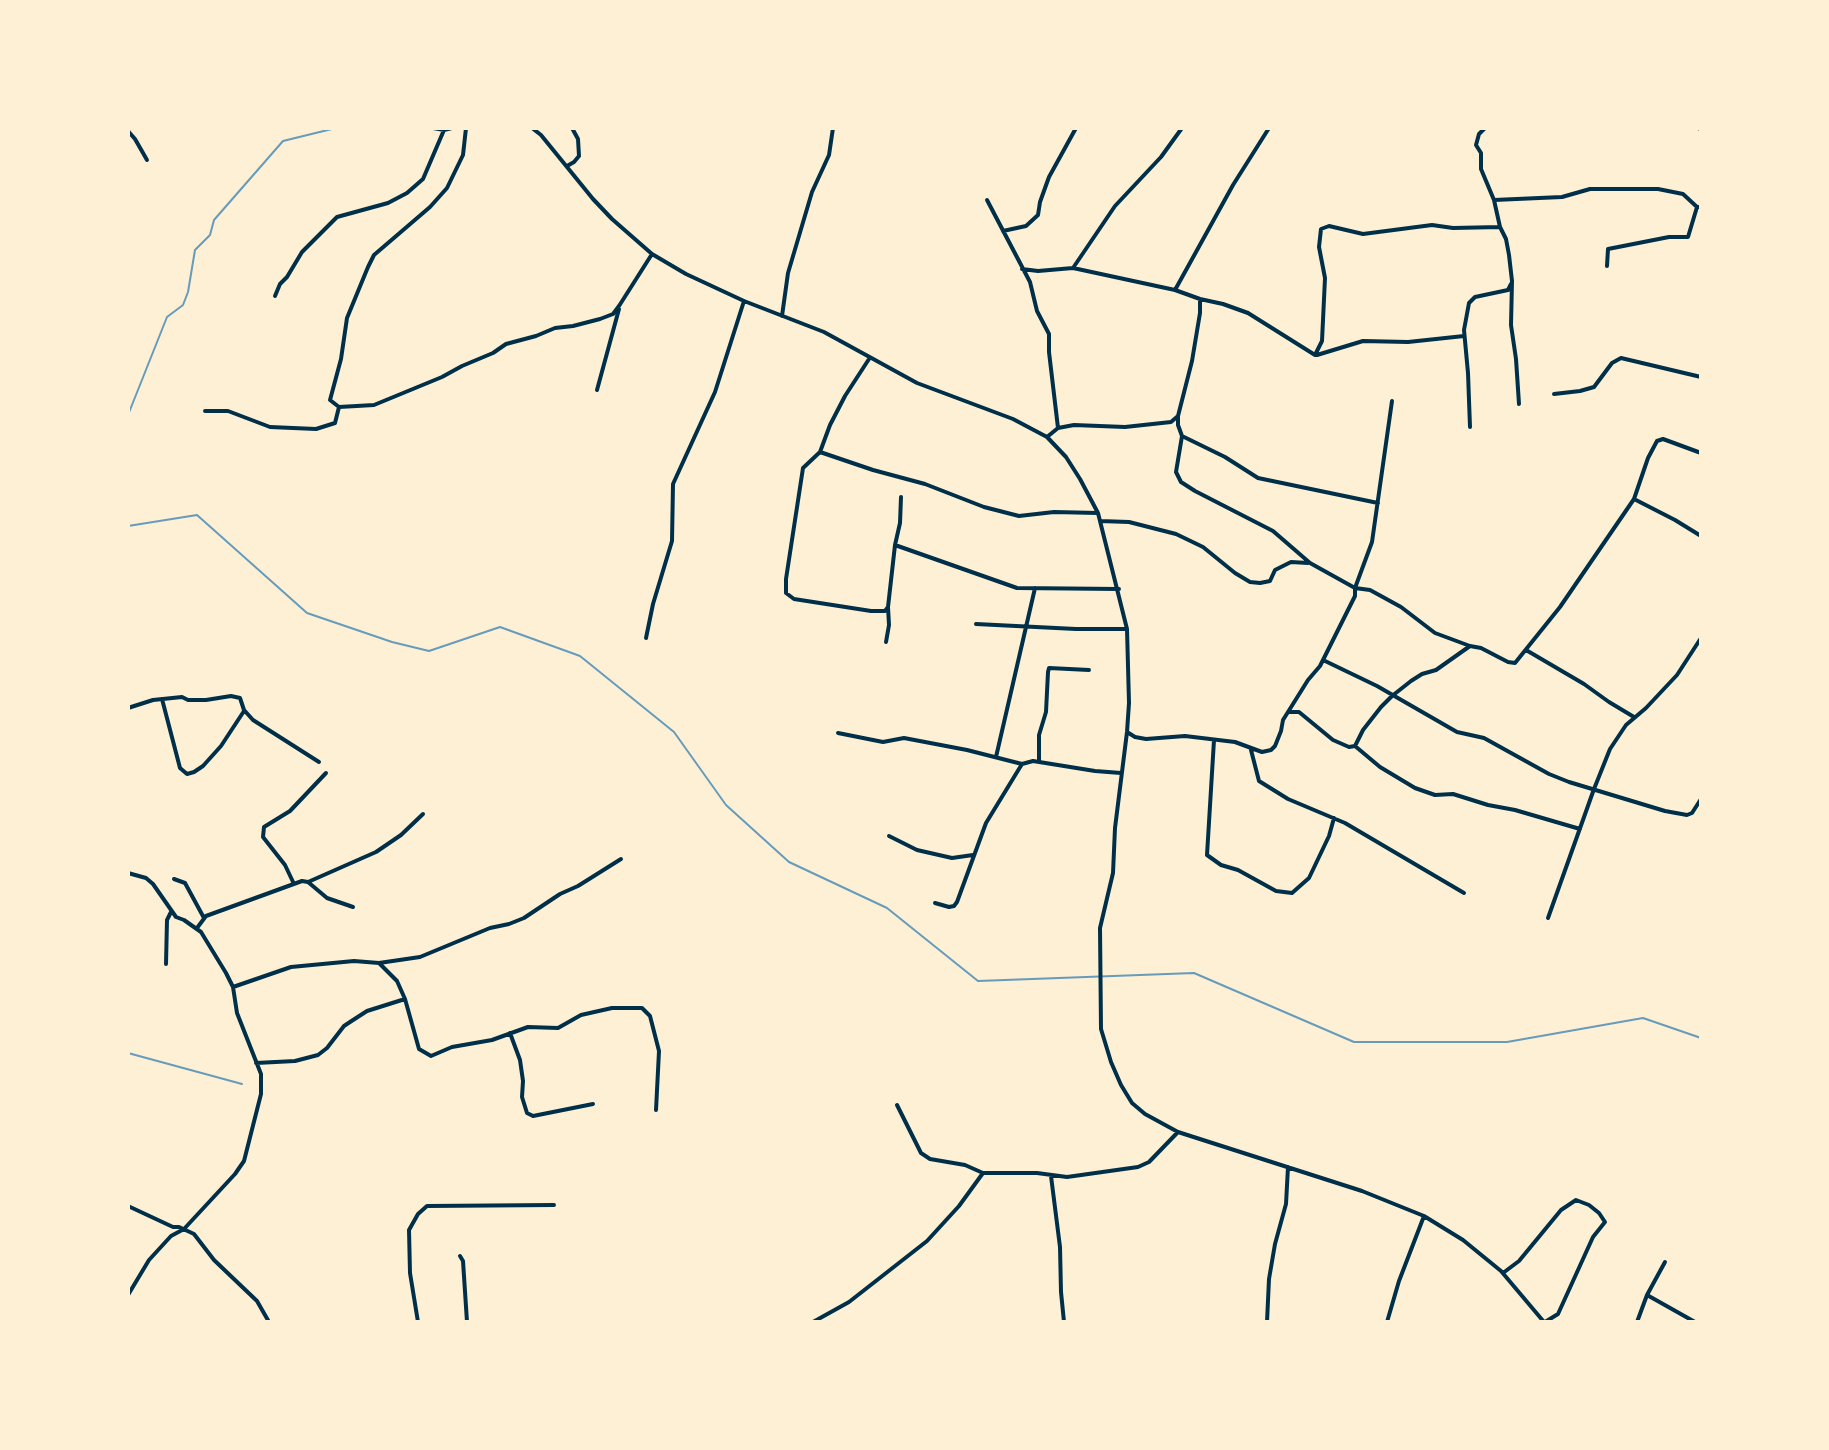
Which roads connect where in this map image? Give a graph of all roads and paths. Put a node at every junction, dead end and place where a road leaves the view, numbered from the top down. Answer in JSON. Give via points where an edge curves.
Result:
{"nodes":[{"id":1,"x":433,"y":128,"type":"edge"},
{"id":2,"x":452,"y":128,"type":"edge"},
{"id":3,"x":466,"y":128,"type":"edge"},
{"id":4,"x":532,"y":128,"type":"edge"},
{"id":5,"x":572,"y":128,"type":"edge"},
{"id":6,"x":833,"y":128,"type":"edge"},
{"id":7,"x":1076,"y":128,"type":"edge"},
{"id":8,"x":1182,"y":128,"type":"edge"},
{"id":9,"x":1269,"y":128,"type":"edge"},
{"id":10,"x":1485,"y":128,"type":"edge"},
{"id":11,"x":444,"y":130,"type":"edge"},
{"id":12,"x":128,"y":131,"type":"edge"},
{"id":13,"x":147,"y":160,"type":"dead end"},
{"id":14,"x":566,"y":167,"type":"junction"},
{"id":15,"x":987,"y":200,"type":"dead end"},
{"id":16,"x":1494,"y":200,"type":"junction"},
{"id":17,"x":1699,"y":207,"type":"edge"},
{"id":18,"x":1500,"y":227,"type":"junction"},
{"id":19,"x":1003,"y":231,"type":"junction"},
{"id":20,"x":652,"y":254,"type":"junction"},
{"id":21,"x":1607,"y":266,"type":"dead end"},
{"id":22,"x":1073,"y":268,"type":"junction"},
{"id":23,"x":1022,"y":269,"type":"junction"},
{"id":24,"x":1512,"y":281,"type":"junction"},
{"id":25,"x":1175,"y":290,"type":"junction"},
{"id":26,"x":275,"y":296,"type":"dead end"},
{"id":27,"x":1200,"y":299,"type":"junction"},
{"id":28,"x":744,"y":301,"type":"junction"},
{"id":29,"x":619,"y":306,"type":"junction"},
{"id":30,"x":782,"y":316,"type":"junction"},
{"id":31,"x":1464,"y":336,"type":"junction"},
{"id":32,"x":1315,"y":355,"type":"junction"},
{"id":33,"x":870,"y":359,"type":"junction"},
{"id":34,"x":1701,"y":377,"type":"edge"},
{"id":35,"x":597,"y":390,"type":"dead end"},
{"id":36,"x":1554,"y":394,"type":"dead end"},
{"id":37,"x":1392,"y":401,"type":"dead end"},
{"id":38,"x":1519,"y":404,"type":"dead end"},
{"id":39,"x":339,"y":407,"type":"junction"},
{"id":40,"x":205,"y":411,"type":"dead end"},
{"id":41,"x":1178,"y":416,"type":"junction"},
{"id":42,"x":1470,"y":427,"type":"dead end"},
{"id":43,"x":1058,"y":428,"type":"junction"},
{"id":44,"x":1182,"y":436,"type":"junction"},
{"id":45,"x":1047,"y":437,"type":"junction"},
{"id":46,"x":820,"y":452,"type":"junction"},
{"id":47,"x":1701,"y":453,"type":"edge"},
{"id":48,"x":901,"y":497,"type":"dead end"},
{"id":49,"x":1634,"y":499,"type":"junction"},
{"id":50,"x":1378,"y":503,"type":"junction"},
{"id":51,"x":1098,"y":513,"type":"junction"},
{"id":52,"x":1100,"y":521,"type":"junction"},
{"id":53,"x":1701,"y":536,"type":"edge"},
{"id":54,"x":895,"y":545,"type":"junction"},
{"id":55,"x":1310,"y":563,"type":"junction"},
{"id":56,"x":1035,"y":588,"type":"junction"},
{"id":57,"x":1355,"y":588,"type":"junction"},
{"id":58,"x":1119,"y":589,"type":"junction"},
{"id":59,"x":888,"y":607,"type":"junction"},
{"id":60,"x":976,"y":624,"type":"dead end"},
{"id":61,"x":1027,"y":626,"type":"junction"},
{"id":62,"x":1127,"y":629,"type":"junction"},
{"id":63,"x":646,"y":638,"type":"dead end"},
{"id":64,"x":1701,"y":638,"type":"edge"},
{"id":65,"x":886,"y":642,"type":"dead end"},
{"id":66,"x":1470,"y":646,"type":"junction"},
{"id":67,"x":1526,"y":650,"type":"junction"},
{"id":68,"x":1323,"y":660,"type":"junction"},
{"id":69,"x":1089,"y":670,"type":"dead end"},
{"id":70,"x":1392,"y":696,"type":"junction"},
{"id":71,"x":162,"y":699,"type":"junction"},
{"id":72,"x":128,"y":708,"type":"edge"},
{"id":73,"x":244,"y":711,"type":"junction"},
{"id":74,"x":1288,"y":712,"type":"junction"},
{"id":75,"x":1634,"y":717,"type":"junction"},
{"id":76,"x":1127,"y":732,"type":"junction"},
{"id":77,"x":838,"y":733,"type":"dead end"},
{"id":78,"x":1214,"y":740,"type":"junction"},
{"id":79,"x":1355,"y":746,"type":"junction"},
{"id":80,"x":1251,"y":750,"type":"junction"},
{"id":81,"x":995,"y":758,"type":"junction"},
{"id":82,"x":319,"y":762,"type":"dead end"},
{"id":83,"x":1039,"y":762,"type":"junction"},
{"id":84,"x":1022,"y":764,"type":"junction"},
{"id":85,"x":326,"y":773,"type":"dead end"},
{"id":86,"x":1121,"y":773,"type":"junction"},
{"id":87,"x":1594,"y":789,"type":"junction"},
{"id":88,"x":1701,"y":799,"type":"edge"},
{"id":89,"x":423,"y":814,"type":"dead end"},
{"id":90,"x":1334,"y":818,"type":"junction"},
{"id":91,"x":1580,"y":829,"type":"junction"},
{"id":92,"x":889,"y":836,"type":"dead end"},
{"id":93,"x":973,"y":855,"type":"junction"},
{"id":94,"x":621,"y":859,"type":"dead end"},
{"id":95,"x":128,"y":873,"type":"edge"},
{"id":96,"x":174,"y":879,"type":"dead end"},
{"id":97,"x":308,"y":882,"type":"junction"},
{"id":98,"x":294,"y":884,"type":"junction"},
{"id":99,"x":1464,"y":893,"type":"dead end"},
{"id":100,"x":935,"y":903,"type":"dead end"},
{"id":101,"x":353,"y":907,"type":"dead end"},
{"id":102,"x":171,"y":912,"type":"junction"},
{"id":103,"x":204,"y":918,"type":"junction"},
{"id":104,"x":1548,"y":918,"type":"dead end"},
{"id":105,"x":197,"y":928,"type":"junction"},
{"id":106,"x":379,"y":963,"type":"junction"},
{"id":107,"x":166,"y":964,"type":"dead end"},
{"id":108,"x":233,"y":987,"type":"junction"},
{"id":109,"x":405,"y":999,"type":"junction"},
{"id":110,"x":510,"y":1033,"type":"junction"},
{"id":111,"x":256,"y":1063,"type":"junction"},
{"id":112,"x":593,"y":1104,"type":"dead end"},
{"id":113,"x":897,"y":1105,"type":"dead end"},
{"id":114,"x":656,"y":1110,"type":"dead end"},
{"id":115,"x":1178,"y":1132,"type":"junction"},
{"id":116,"x":1288,"y":1167,"type":"junction"},
{"id":117,"x":983,"y":1173,"type":"junction"},
{"id":118,"x":1051,"y":1176,"type":"junction"},
{"id":119,"x":554,"y":1205,"type":"dead end"},
{"id":120,"x":128,"y":1206,"type":"edge"},
{"id":121,"x":1424,"y":1216,"type":"junction"},
{"id":122,"x":184,"y":1229,"type":"junction"},
{"id":123,"x":460,"y":1256,"type":"dead end"},
{"id":124,"x":1665,"y":1262,"type":"dead end"},
{"id":125,"x":1503,"y":1273,"type":"junction"},
{"id":126,"x":128,"y":1295,"type":"edge"},
{"id":127,"x":1647,"y":1295,"type":"junction"},
{"id":128,"x":269,"y":1322,"type":"edge"},
{"id":129,"x":418,"y":1322,"type":"edge"},
{"id":130,"x":467,"y":1322,"type":"edge"},
{"id":131,"x":813,"y":1322,"type":"edge"},
{"id":132,"x":1064,"y":1322,"type":"edge"},
{"id":133,"x":1267,"y":1322,"type":"edge"},
{"id":134,"x":1387,"y":1322,"type":"edge"},
{"id":135,"x":1544,"y":1322,"type":"edge"},
{"id":136,"x":1637,"y":1322,"type":"edge"},
{"id":137,"x":1695,"y":1322,"type":"edge"}],
"edges":[{"from":1,"to":11,"type":"street"},
{"from":2,"to":11,"type":"street"},
{"from":3,"to":39,"type":"street","via":[[463,155],[447,188],[374,255],[368,267],[347,318],[330,400]]},
{"from":4,"to":14,"type":"street"},
{"from":5,"to":14,"type":"street","via":[[579,156]]},
{"from":6,"to":30,"type":"street","via":[[829,155],[788,273]]},
{"from":7,"to":19,"type":"street","via":[[1049,177],[1038,215],[1026,226]]},
{"from":8,"to":22,"type":"street","via":[[1115,206]]},
{"from":9,"to":25,"type":"street"},
{"from":10,"to":16,"type":"street","via":[[1476,145]]},
{"from":11,"to":26,"type":"street","via":[[423,179],[388,203],[337,217],[302,252]]},
{"from":12,"to":13,"type":"street"},
{"from":14,"to":20,"type":"street"},
{"from":15,"to":19,"type":"street"},
{"from":16,"to":17,"type":"street","via":[[1562,197],[1590,189],[1658,189],[1683,194]]},
{"from":16,"to":18,"type":"street"},
{"from":17,"to":21,"type":"street","via":[[1688,237],[1608,249]]},
{"from":18,"to":24,"type":"street"},
{"from":18,"to":32,"type":"street","via":[[1432,225],[1363,234],[1321,229],[1325,278],[1322,341]]},
{"from":19,"to":23,"type":"street"},
{"from":20,"to":28,"type":"street"},
{"from":20,"to":29,"type":"street"},
{"from":22,"to":23,"type":"street"},
{"from":22,"to":25,"type":"street"},
{"from":23,"to":43,"type":"street","via":[[1049,334]]},
{"from":24,"to":31,"type":"street","via":[[1508,290],[1469,303]]},
{"from":24,"to":38,"type":"street"},
{"from":25,"to":27,"type":"street"},
{"from":27,"to":32,"type":"street","via":[[1248,313]]},
{"from":27,"to":41,"type":"street"},
{"from":28,"to":30,"type":"street"},
{"from":28,"to":63,"type":"street","via":[[715,392],[673,484],[672,541]]},
{"from":29,"to":35,"type":"street"},
{"from":29,"to":39,"type":"street","via":[[600,319],[506,344],[374,405]]},
{"from":30,"to":33,"type":"street","via":[[824,332]]},
{"from":31,"to":32,"type":"street","via":[[1363,341]]},
{"from":31,"to":42,"type":"street"},
{"from":33,"to":45,"type":"street"},
{"from":33,"to":46,"type":"street","via":[[845,396]]},
{"from":34,"to":36,"type":"street","via":[[1621,358],[1594,387]]},
{"from":37,"to":50,"type":"street"},
{"from":39,"to":40,"type":"street","via":[[335,423],[316,429],[270,427],[228,411]]},
{"from":41,"to":43,"type":"street","via":[[1171,422],[1125,427]]},
{"from":41,"to":44,"type":"street"},
{"from":43,"to":45,"type":"street"},
{"from":44,"to":50,"type":"street","via":[[1258,478]]},
{"from":44,"to":55,"type":"street","via":[[1176,472],[1181,482],[1273,531]]},
{"from":45,"to":51,"type":"street","via":[[1066,457]]},
{"from":46,"to":51,"type":"street","via":[[1019,516]]},
{"from":46,"to":59,"type":"street","via":[[803,468],[786,593],[794,599],[871,611]]},
{"from":47,"to":49,"type":"street","via":[[1660,439]]},
{"from":48,"to":54,"type":"street"},
{"from":49,"to":53,"type":"street"},
{"from":49,"to":67,"type":"street"},
{"from":50,"to":57,"type":"street","via":[[1372,542]]},
{"from":51,"to":52,"type":"street"},
{"from":52,"to":55,"type":"street","via":[[1176,534],[1250,582],[1270,581],[1275,570],[1291,562]]},
{"from":52,"to":58,"type":"street"},
{"from":54,"to":56,"type":"street","via":[[1017,588]]},
{"from":54,"to":59,"type":"street"},
{"from":55,"to":57,"type":"street"},
{"from":56,"to":58,"type":"street"},
{"from":56,"to":61,"type":"street"},
{"from":57,"to":66,"type":"street","via":[[1370,590],[1435,633]]},
{"from":57,"to":68,"type":"street"},
{"from":58,"to":62,"type":"street"},
{"from":59,"to":65,"type":"street"},
{"from":60,"to":61,"type":"street"},
{"from":61,"to":62,"type":"street"},
{"from":61,"to":81,"type":"street"},
{"from":62,"to":76,"type":"street"},
{"from":64,"to":75,"type":"street","via":[[1677,675]]},
{"from":66,"to":67,"type":"street","via":[[1512,663]]},
{"from":66,"to":70,"type":"street"},
{"from":67,"to":75,"type":"street"},
{"from":68,"to":70,"type":"street"},
{"from":68,"to":74,"type":"street"},
{"from":69,"to":83,"type":"street","via":[[1049,668]]},
{"from":70,"to":79,"type":"street"},
{"from":70,"to":87,"type":"street","via":[[1457,732],[1484,738],[1549,774]]},
{"from":71,"to":72,"type":"street"},
{"from":71,"to":73,"type":"street","via":[[231,696],[240,698]]},
{"from":71,"to":73,"type":"street","via":[[180,768],[187,774],[203,766]]},
{"from":73,"to":82,"type":"street"},
{"from":74,"to":79,"type":"street","via":[[1299,712],[1333,740]]},
{"from":74,"to":80,"type":"street","via":[[1275,746]]},
{"from":75,"to":87,"type":"street","via":[[1617,738]]},
{"from":76,"to":78,"type":"street","via":[[1146,739]]},
{"from":76,"to":86,"type":"street"},
{"from":77,"to":81,"type":"street","via":[[883,742],[904,738]]},
{"from":78,"to":80,"type":"street"},
{"from":78,"to":90,"type":"street","via":[[1207,855],[1221,865],[1276,891],[1292,893],[1309,878]]},
{"from":79,"to":91,"type":"street","via":[[1415,788]]},
{"from":80,"to":90,"type":"street","via":[[1259,781]]},
{"from":81,"to":84,"type":"street"},
{"from":83,"to":84,"type":"street"},
{"from":83,"to":86,"type":"street"},
{"from":84,"to":93,"type":"street"},
{"from":85,"to":98,"type":"street","via":[[290,811],[264,827],[263,837]]},
{"from":86,"to":115,"type":"street","via":[[1113,873],[1100,928],[1101,1029],[1132,1103]]},
{"from":87,"to":88,"type":"street","via":[[1687,815]]},
{"from":87,"to":91,"type":"street"},
{"from":89,"to":97,"type":"street","via":[[376,852]]},
{"from":90,"to":99,"type":"street"},
{"from":91,"to":104,"type":"street"},
{"from":92,"to":93,"type":"street","via":[[952,858]]},
{"from":93,"to":100,"type":"street","via":[[954,906]]},
{"from":94,"to":106,"type":"street","via":[[524,918],[420,957]]},
{"from":95,"to":102,"type":"street","via":[[153,884]]},
{"from":96,"to":103,"type":"street","via":[[185,883]]},
{"from":97,"to":98,"type":"street"},
{"from":97,"to":101,"type":"street","via":[[327,898]]},
{"from":98,"to":103,"type":"street"},
{"from":102,"to":105,"type":"street"},
{"from":102,"to":107,"type":"street"},
{"from":103,"to":105,"type":"street"},
{"from":105,"to":108,"type":"street"},
{"from":106,"to":108,"type":"street","via":[[291,967]]},
{"from":106,"to":109,"type":"street","via":[[397,981]]},
{"from":108,"to":111,"type":"street"},
{"from":109,"to":110,"type":"street","via":[[419,1049],[431,1056]]},
{"from":109,"to":111,"type":"street","via":[[367,1011],[344,1026],[318,1055]]},
{"from":110,"to":112,"type":"street","via":[[520,1060],[527,1113]]},
{"from":110,"to":114,"type":"street","via":[[528,1027],[558,1028],[581,1015],[612,1008],[642,1008],[650,1016],[659,1051]]},
{"from":111,"to":122,"type":"street","via":[[261,1094],[244,1161]]},
{"from":113,"to":117,"type":"street","via":[[921,1153]]},
{"from":115,"to":116,"type":"street"},
{"from":115,"to":118,"type":"street","via":[[1138,1167]]},
{"from":116,"to":121,"type":"street"},
{"from":116,"to":133,"type":"street"},
{"from":117,"to":118,"type":"street"},
{"from":117,"to":131,"type":"street","via":[[927,1241],[849,1302]]},
{"from":118,"to":132,"type":"street"},
{"from":119,"to":129,"type":"street","via":[[427,1206],[409,1230]]},
{"from":120,"to":122,"type":"street"},
{"from":121,"to":125,"type":"street"},
{"from":121,"to":134,"type":"street"},
{"from":122,"to":126,"type":"street","via":[[149,1260]]},
{"from":122,"to":128,"type":"street","via":[[251,1294]]},
{"from":123,"to":130,"type":"street"},
{"from":124,"to":127,"type":"street"},
{"from":125,"to":135,"type":"street"},
{"from":125,"to":135,"type":"street","via":[[1576,1200],[1599,1213],[1605,1222],[1558,1314]]},
{"from":127,"to":136,"type":"street"},
{"from":127,"to":137,"type":"street"}]}
